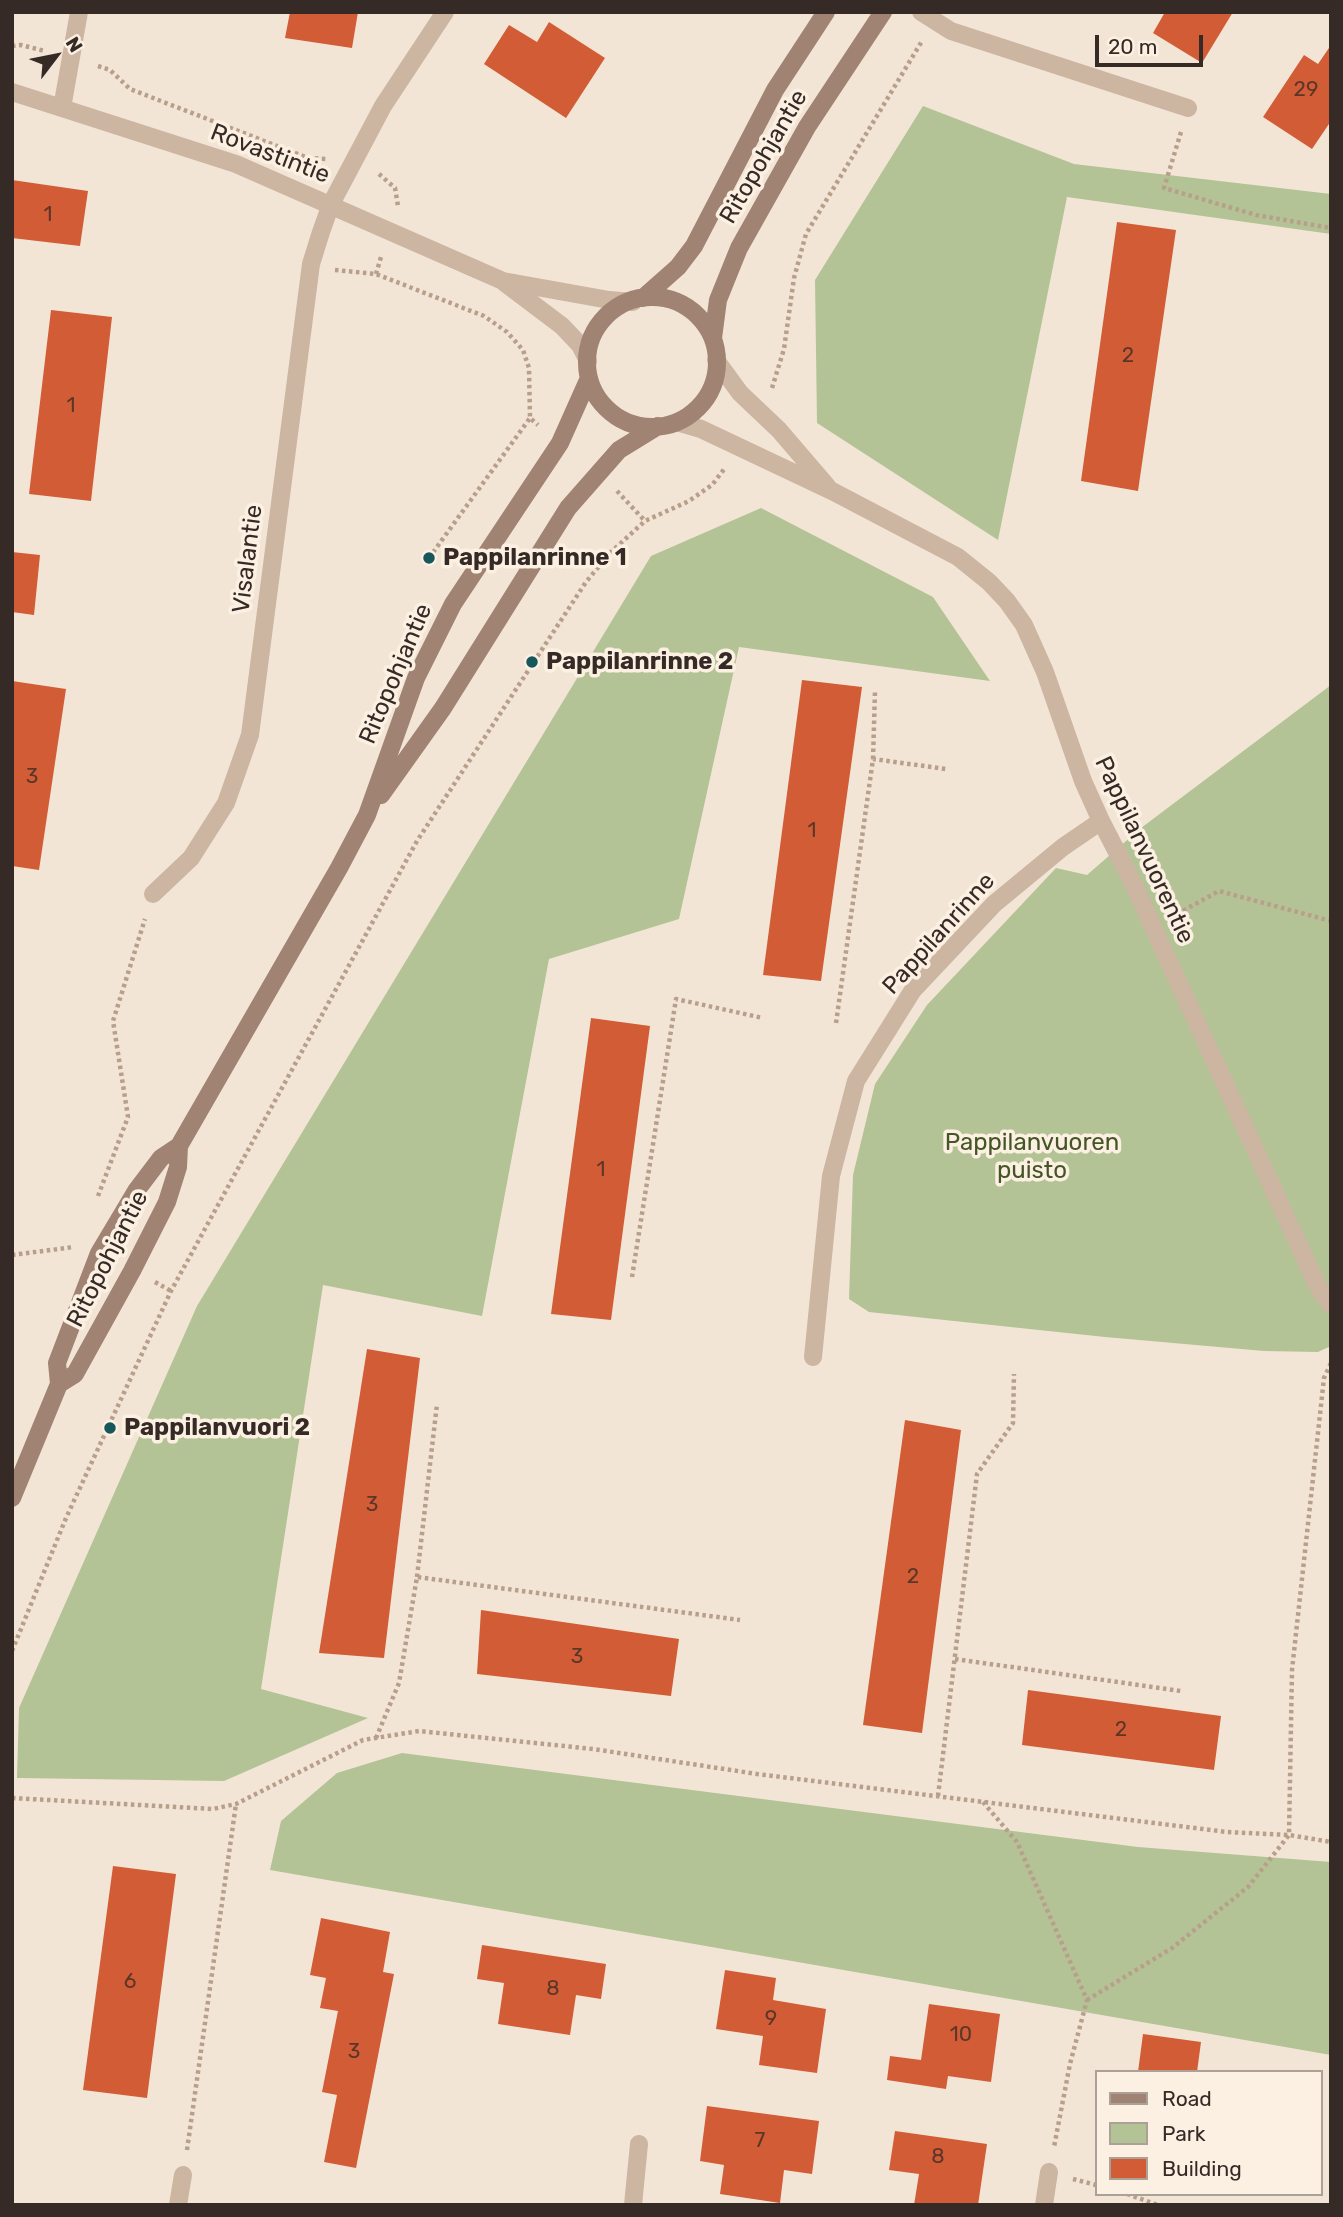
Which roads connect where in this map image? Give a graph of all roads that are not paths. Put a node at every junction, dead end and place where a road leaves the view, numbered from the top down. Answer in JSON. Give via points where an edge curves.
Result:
{"nodes":[{"id":1,"x":79,"y":12,"type":"edge"},
{"id":2,"x":445,"y":12,"type":"edge"},
{"id":3,"x":826,"y":12,"type":"edge"},
{"id":4,"x":883,"y":12,"type":"edge"},
{"id":5,"x":927,"y":17,"type":"edge"},
{"id":6,"x":12,"y":92,"type":"edge"},
{"id":7,"x":62,"y":108,"type":"junction"},
{"id":8,"x":1188,"y":108,"type":"road end"},
{"id":9,"x":331,"y":204,"type":"junction"},
{"id":10,"x":503,"y":281,"type":"junction"},
{"id":11,"x":638,"y":300,"type":"junction"},
{"id":12,"x":713,"y":338,"type":"junction"},
{"id":13,"x":716,"y":360,"type":"junction"},
{"id":14,"x":588,"y":370,"type":"junction"},
{"id":15,"x":677,"y":422,"type":"junction"},
{"id":16,"x":658,"y":426,"type":"junction"},
{"id":17,"x":832,"y":491,"type":"junction"},
{"id":18,"x":367,"y":815,"type":"junction"},
{"id":19,"x":1101,"y":821,"type":"junction"},
{"id":20,"x":153,"y":894,"type":"road end"},
{"id":21,"x":179,"y":1146,"type":"junction"},
{"id":22,"x":1331,"y":1305,"type":"edge"},
{"id":23,"x":813,"y":1357,"type":"dead end"},
{"id":24,"x":60,"y":1384,"type":"junction"},
{"id":25,"x":12,"y":1498,"type":"edge"},
{"id":26,"x":639,"y":2144,"type":"dead end"},
{"id":27,"x":1049,"y":2172,"type":"road end"},
{"id":28,"x":183,"y":2175,"type":"road end"},
{"id":29,"x":178,"y":2205,"type":"edge"},
{"id":30,"x":633,"y":2205,"type":"edge"},
{"id":31,"x":1044,"y":2205,"type":"edge"}],
"edges":[{"from":1,"to":7,"type":"street"},
{"from":2,"to":9,"type":"street","name":"Visalantie","via":[[383,106]]},
{"from":3,"to":11,"type":"main road","name":"Ritopohjantie","via":[[775,90],[694,246],[678,267]]},
{"from":4,"to":12,"type":"main road","name":"Ritopohjantie","via":[[807,127],[739,248],[718,300]]},
{"from":5,"to":8,"type":"street","via":[[951,31]]},
{"from":6,"to":7,"type":"street","name":"Rovastintie"},
{"from":7,"to":9,"type":"street","name":"Rovastintie","via":[[236,164]]},
{"from":9,"to":10,"type":"street","name":"Rovastintie"},
{"from":9,"to":20,"type":"street","name":"Visalantie","via":[[311,264],[250,735],[226,803],[191,858]]},
{"from":10,"to":11,"type":"street","name":"Rovastintie","via":[[609,300]]},
{"from":10,"to":14,"type":"street","name":"Rovastintie","via":[[562,326],[580,345]]},
{"from":11,"to":12,"type":"main road","via":[[670,299],[688,308]]},
{"from":11,"to":14,"type":"main road","via":[[598,324],[590,343]]},
{"from":12,"to":13,"type":"main road"},
{"from":13,"to":15,"type":"main road","via":[[715,379],[705,401]]},
{"from":13,"to":17,"type":"street","name":"Pappilanvuorentie","via":[[740,393]]},
{"from":14,"to":16,"type":"main road","via":[[603,407],[638,426]]},
{"from":14,"to":18,"type":"main road","name":"Ritopohjantie","via":[[559,443],[453,604],[416,678]]},
{"from":15,"to":16,"type":"main road"},
{"from":15,"to":17,"type":"street","name":"Pappilanvuorentie"},
{"from":16,"to":18,"type":"main road","name":"Ritopohjantie","via":[[619,450],[568,508],[443,708]]},
{"from":17,"to":19,"type":"street","name":"Pappilanvuorentie","via":[[958,557],[1007,601],[1024,625],[1045,672]]},
{"from":18,"to":21,"type":"main road","name":"Ritopohjantie"},
{"from":19,"to":22,"type":"street","name":"Pappilanvuorentie","via":[[1319,1289]]},
{"from":19,"to":23,"type":"street","name":"Pappilanrinne","via":[[994,904],[913,990],[856,1081],[831,1176]]},
{"from":21,"to":24,"type":"main road","name":"Ritopohjantie","via":[[167,1202],[75,1374]]},
{"from":21,"to":24,"type":"main road","name":"Ritopohjantie","via":[[161,1158],[136,1191],[99,1253],[57,1363]]},
{"from":24,"to":25,"type":"main road","name":"Ritopohjantie"},
{"from":26,"to":30,"type":"street"},
{"from":27,"to":31,"type":"street"},
{"from":28,"to":29,"type":"street"}]}
